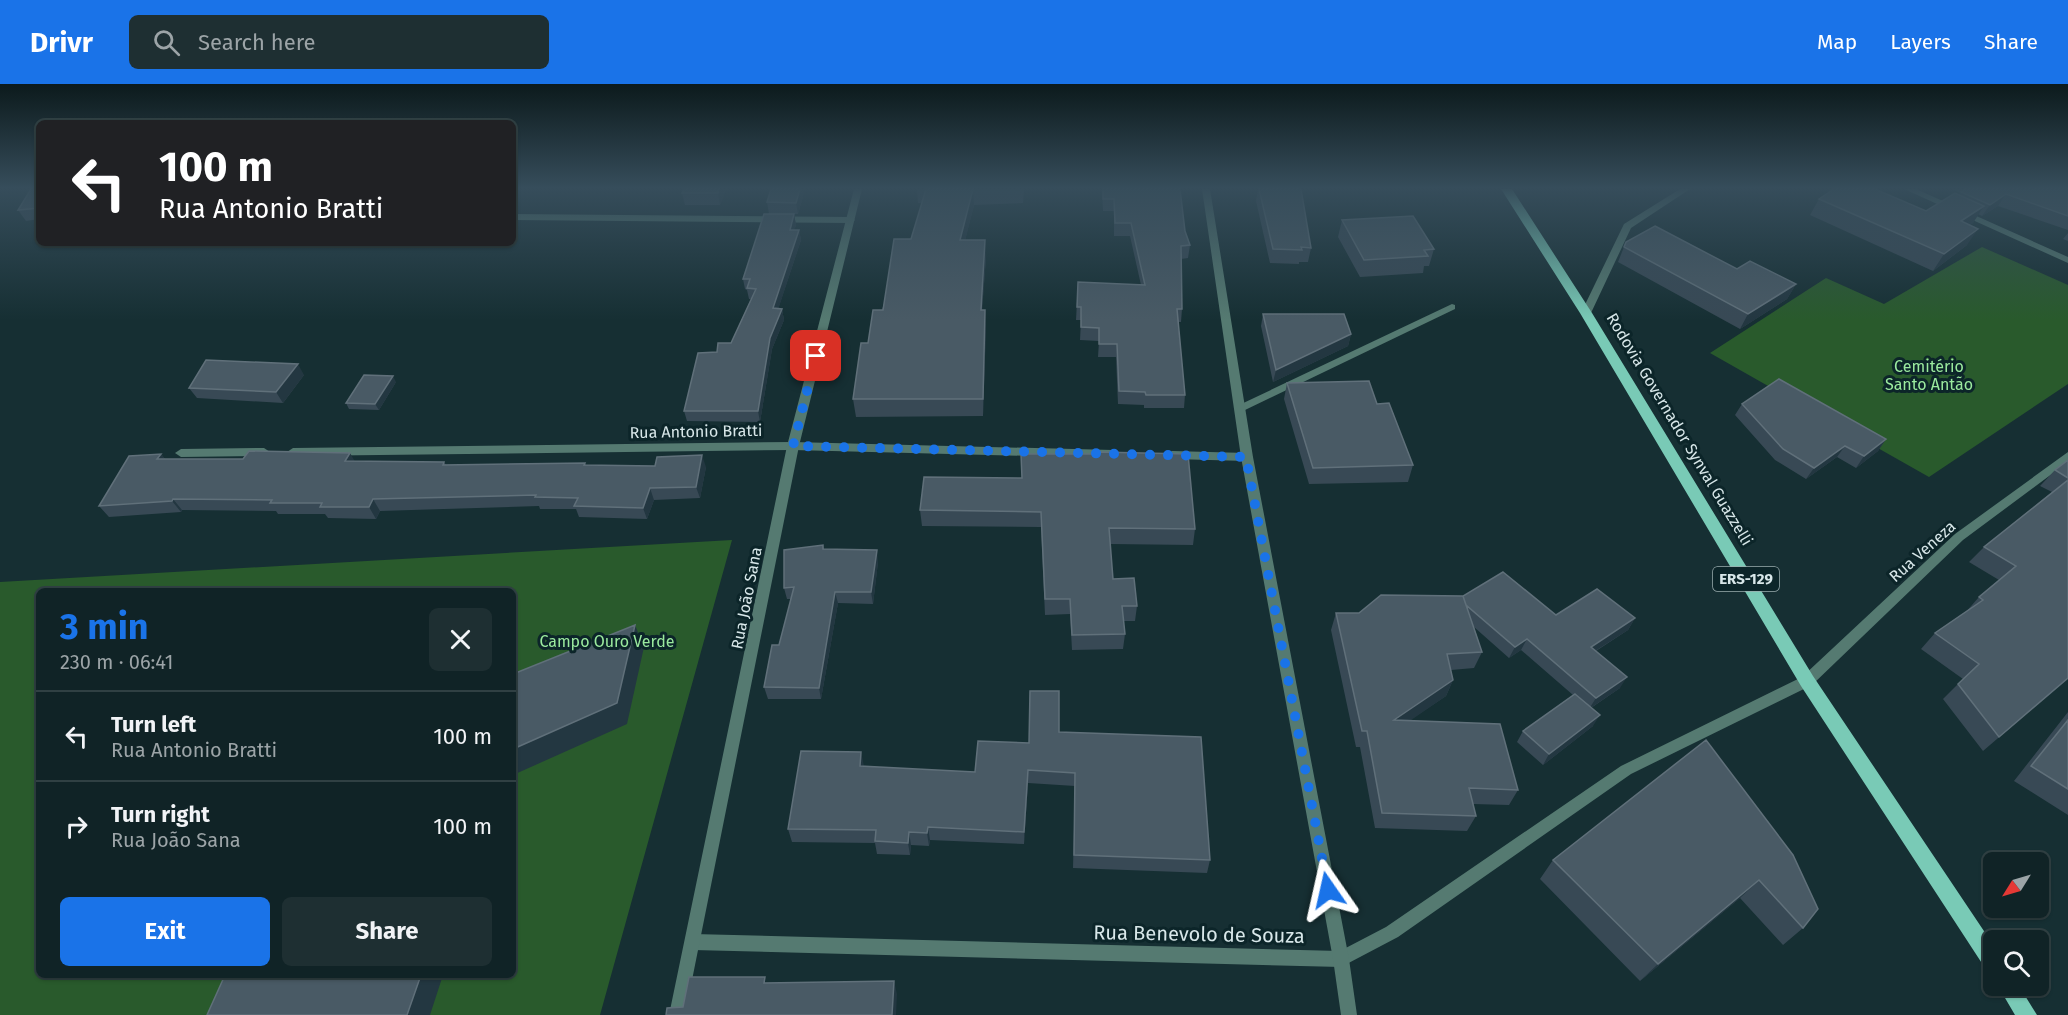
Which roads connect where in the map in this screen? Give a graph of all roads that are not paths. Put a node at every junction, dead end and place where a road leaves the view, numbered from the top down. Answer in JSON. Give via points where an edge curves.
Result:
{"nodes":[{"id":1,"x":848,"y":232,"type":"edge"},
{"id":2,"x":1213,"y":232,"type":"edge"},
{"id":3,"x":1534,"y":232,"type":"edge"},
{"id":4,"x":1624,"y":232,"type":"edge"},
{"id":5,"x":2006,"y":232,"type":"edge"},
{"id":6,"x":2068,"y":260,"type":"edge"},
{"id":7,"x":1452,"y":307,"type":"dead end"},
{"id":8,"x":1586,"y":313,"type":"junction"},
{"id":9,"x":1241,"y":408,"type":"junction"},
{"id":10,"x":793,"y":446,"type":"junction"},
{"id":11,"x":181,"y":453,"type":"dead end"},
{"id":12,"x":1127,"y":454,"type":"edge"},
{"id":13,"x":1163,"y":455,"type":"edge"},
{"id":14,"x":2068,"y":456,"type":"edge"},
{"id":15,"x":1246,"y":457,"type":"junction"},
{"id":16,"x":1807,"y":681,"type":"junction"},
{"id":17,"x":693,"y":942,"type":"junction"},
{"id":18,"x":1983,"y":947,"type":"edge"},
{"id":19,"x":1341,"y":959,"type":"junction"},
{"id":20,"x":2015,"y":996,"type":"edge"},
{"id":21,"x":677,"y":1015,"type":"edge"},
{"id":22,"x":1349,"y":1015,"type":"edge"},
{"id":23,"x":2027,"y":1015,"type":"edge"}],
"edges":[{"from":1,"to":10,"type":"street","name":"Rua João Sana"},
{"from":2,"to":9,"type":"street"},
{"from":3,"to":8,"type":"main road","name":"Rodovia Governador Synval Guazzelli","number":"ERS-129"},
{"from":4,"to":8,"type":"street"},
{"from":5,"to":6,"type":"street"},
{"from":7,"to":9,"type":"street"},
{"from":8,"to":16,"type":"main road","name":"Rodovia Governador Synval Guazzelli","number":"ERS-129"},
{"from":9,"to":15,"type":"street"},
{"from":10,"to":11,"type":"street","name":"Rua Antonio Bratti"},
{"from":10,"to":12,"type":"street","name":"Rua Antonio Bratti"},
{"from":10,"to":17,"type":"street","name":"Rua João Sana"},
{"from":13,"to":15,"type":"street"},
{"from":14,"to":16,"type":"street","name":"Rua Veneza","via":[[1959,537]]},
{"from":15,"to":19,"type":"street"},
{"from":16,"to":18,"type":"main road","name":"Rodovia Governador Synval Guazzelli","number":"ERS-129"},
{"from":16,"to":19,"type":"street","name":"Rua Benevolo de Souza","via":[[1626,770],[1392,932]]},
{"from":17,"to":19,"type":"street","name":"Rua Benevolo de Souza"},
{"from":17,"to":21,"type":"street","name":"Rua João Sana"},
{"from":19,"to":22,"type":"street"},
{"from":20,"to":23,"type":"main road"}]}
